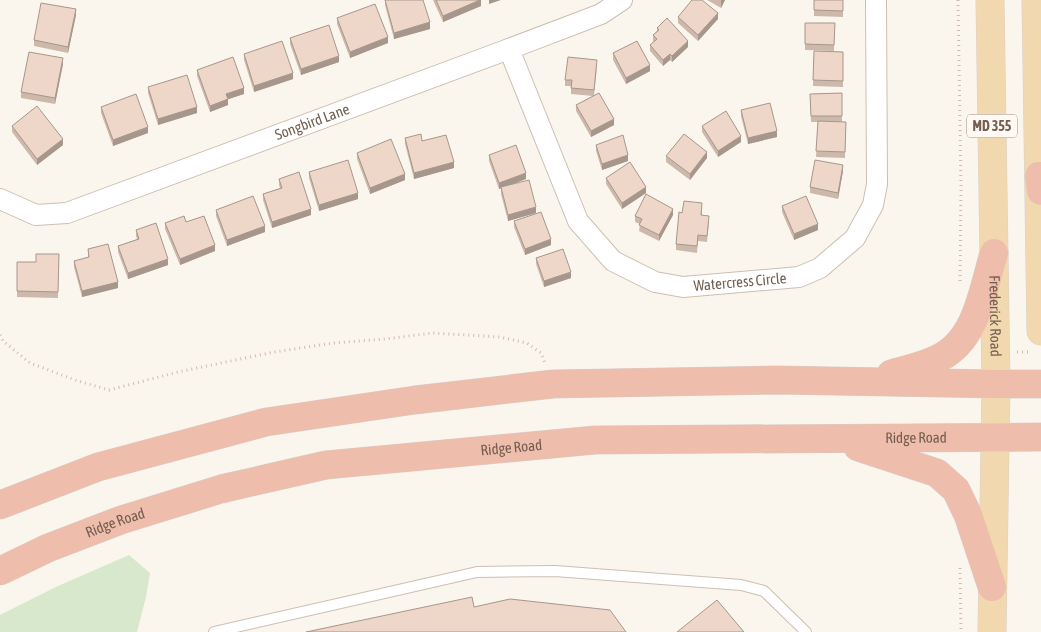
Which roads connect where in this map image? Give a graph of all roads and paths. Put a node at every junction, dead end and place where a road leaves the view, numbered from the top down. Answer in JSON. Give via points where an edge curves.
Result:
{"nodes":[{"id":1,"x":622,"y":0,"type":"edge"},
{"id":2,"x":876,"y":0,"type":"edge"},
{"id":3,"x":958,"y":0,"type":"edge"},
{"id":4,"x":990,"y":0,"type":"edge"},
{"id":5,"x":1036,"y":0,"type":"edge"},
{"id":6,"x":509,"y":49,"type":"junction"},
{"id":7,"x":1040,"y":183,"type":"edge"},
{"id":8,"x":0,"y":199,"type":"edge"},
{"id":9,"x":994,"y":253,"type":"junction"},
{"id":10,"x":959,"y":290,"type":"dead end"},
{"id":11,"x":0,"y":336,"type":"edge"},
{"id":12,"x":1034,"y":342,"type":"edge"},
{"id":13,"x":1017,"y":352,"type":"dead end"},
{"id":14,"x":866,"y":382,"type":"junction"},
{"id":15,"x":552,"y":384,"type":"junction"},
{"id":16,"x":996,"y":384,"type":"junction"},
{"id":17,"x":1041,"y":384,"type":"edge"},
{"id":18,"x":995,"y":437,"type":"junction"},
{"id":19,"x":1041,"y":437,"type":"edge"},
{"id":20,"x":833,"y":440,"type":"junction"},
{"id":21,"x":0,"y":505,"type":"edge"},
{"id":22,"x":0,"y":571,"type":"edge"},
{"id":23,"x":992,"y":587,"type":"junction"},
{"id":24,"x":214,"y":632,"type":"edge"},
{"id":25,"x":806,"y":632,"type":"edge"},
{"id":26,"x":992,"y":632,"type":"edge"}],
"edges":[{"from":1,"to":6,"type":"street","name":"Songbird Lane","via":[[601,14]]},
{"from":2,"to":6,"type":"street","name":"Watercress Circle","via":[[877,184],[873,205],[855,238],[820,268],[799,277],[683,287],[655,282],[613,261],[578,221]]},
{"from":3,"to":10,"type":"path"},
{"from":4,"to":9,"type":"main road","name":"Frederick Road","number":"MD 355"},
{"from":5,"to":7,"type":"main road","number":"MD 355"},
{"from":6,"to":8,"type":"street","name":"Songbird Lane","via":[[67,213],[36,215]]},
{"from":7,"to":12,"type":"main road","number":"MD 355"},
{"from":9,"to":14,"type":"highway","via":[[973,321],[959,344],[940,358]]},
{"from":9,"to":16,"type":"main road","name":"Frederick Road","number":"MD 355"},
{"from":11,"to":15,"type":"path","via":[[30,363],[110,390],[274,352],[434,333],[500,337],[527,343],[541,353]]},
{"from":12,"to":13,"type":"path"},
{"from":14,"to":15,"type":"highway","via":[[778,380]]},
{"from":14,"to":16,"type":"highway"},
{"from":15,"to":21,"type":"highway","via":[[266,422],[98,467]]},
{"from":16,"to":17,"type":"highway"},
{"from":16,"to":18,"type":"main road","name":"Frederick Road","number":"MD 355"},
{"from":18,"to":19,"type":"highway","name":"Ridge Road"},
{"from":18,"to":20,"type":"highway","name":"Ridge Road"},
{"from":18,"to":23,"type":"main road","name":"Frederick Road","number":"MD 355"},
{"from":20,"to":22,"type":"highway","name":"Ridge Road","via":[[595,440],[326,465],[221,490],[121,520],[48,548]]},
{"from":20,"to":23,"type":"highway","via":[[914,464],[937,473],[952,486],[968,515]]},
{"from":23,"to":26,"type":"main road","name":"Frederick Road","number":"MD 355"},
{"from":24,"to":25,"type":"lane","via":[[476,572],[555,571],[740,585],[764,592]]}]}
